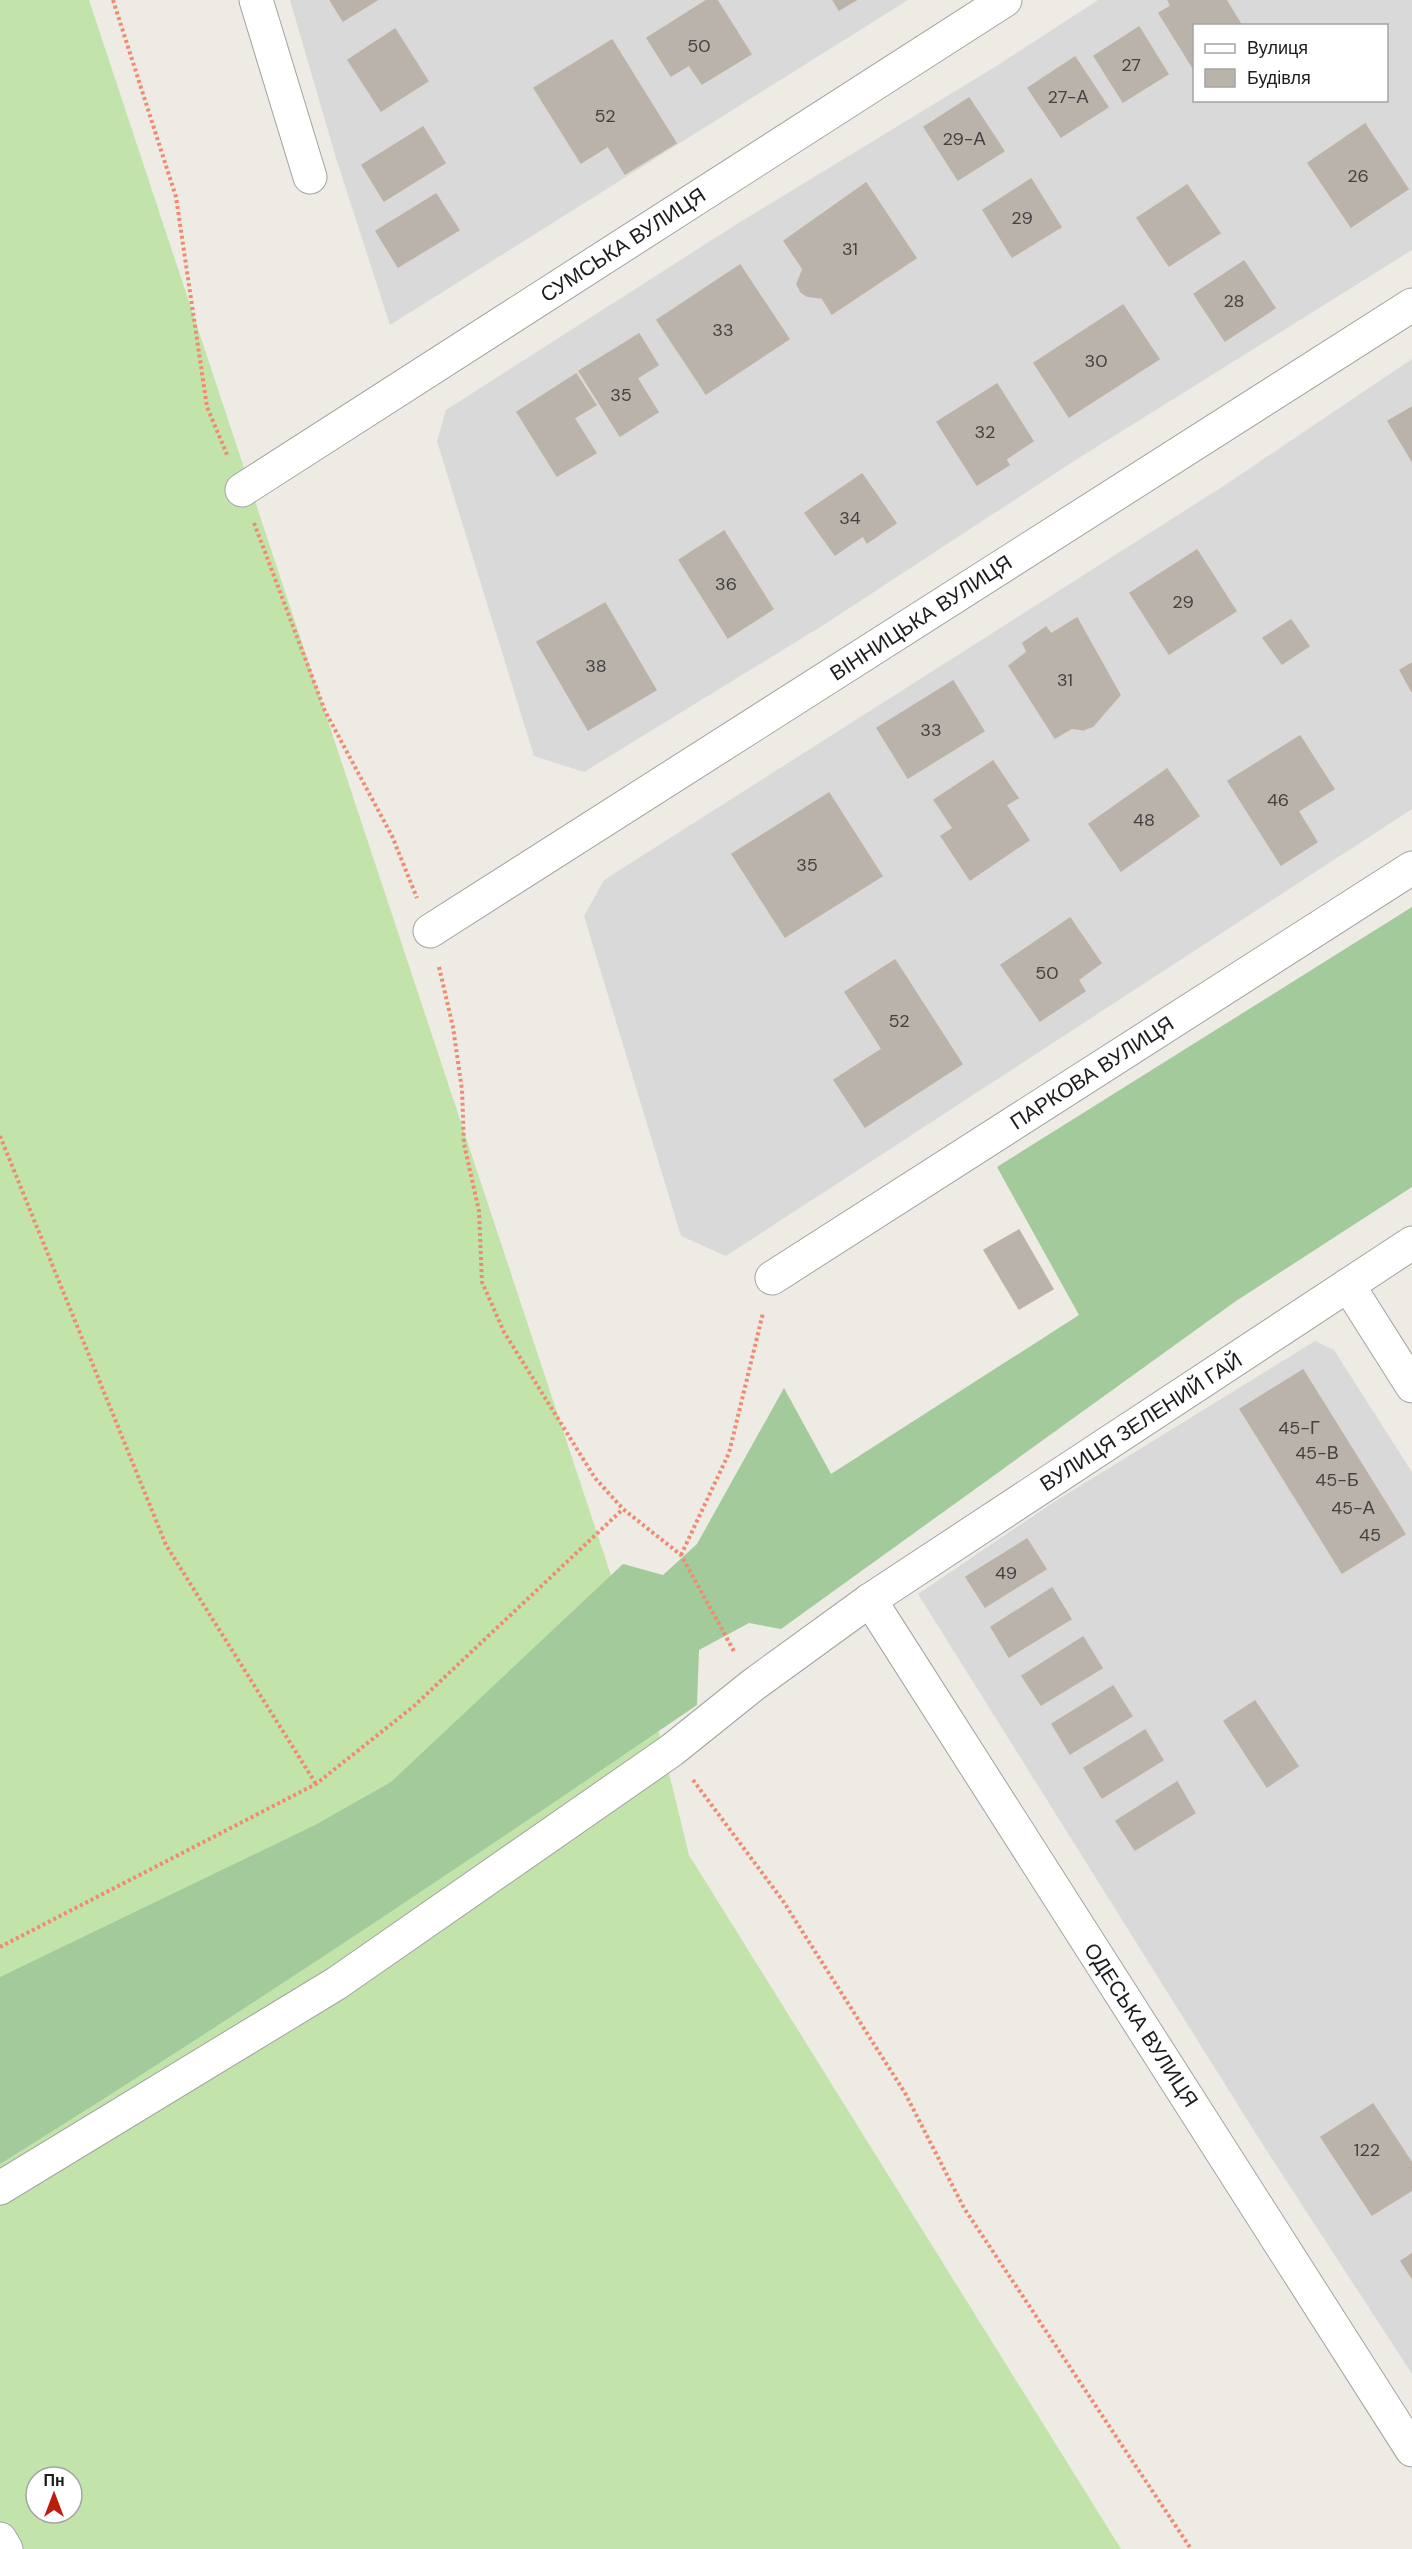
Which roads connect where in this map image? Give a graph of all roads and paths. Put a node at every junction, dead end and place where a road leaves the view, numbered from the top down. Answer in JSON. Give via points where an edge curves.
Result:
{"nodes":[{"id":1,"x":113,"y":0,"type":"edge"},
{"id":2,"x":256,"y":0,"type":"edge"},
{"id":3,"x":1005,"y":0,"type":"edge"},
{"id":4,"x":310,"y":177,"type":"dead end"},
{"id":5,"x":1412,"y":305,"type":"edge"},
{"id":6,"x":242,"y":490,"type":"junction"},
{"id":7,"x":1412,"y":868,"type":"edge"},
{"id":8,"x":430,"y":932,"type":"junction"},
{"id":9,"x":0,"y":1136,"type":"edge"},
{"id":10,"x":1412,"y":1243,"type":"edge"},
{"id":11,"x":772,"y":1278,"type":"joint"},
{"id":12,"x":1348,"y":1285,"type":"junction"},
{"id":13,"x":1412,"y":1386,"type":"edge"},
{"id":14,"x":623,"y":1509,"type":"junction"},
{"id":15,"x":681,"y":1555,"type":"junction"},
{"id":16,"x":870,"y":1600,"type":"junction"},
{"id":17,"x":753,"y":1685,"type":"junction"},
{"id":18,"x":672,"y":1750,"type":"junction"},
{"id":19,"x":316,"y":1784,"type":"junction"},
{"id":20,"x":0,"y":1947,"type":"edge"},
{"id":21,"x":0,"y":2188,"type":"edge"},
{"id":22,"x":1412,"y":2450,"type":"edge"},
{"id":23,"x":0,"y":2539,"type":"edge"},
{"id":24,"x":6,"y":2549,"type":"edge"},
{"id":25,"x":1191,"y":2549,"type":"edge"}],
"edges":[{"from":1,"to":6,"type":"path","via":[[176,197],[207,407]]},
{"from":2,"to":4,"type":"street"},
{"from":3,"to":6,"type":"street","name":"СУМСЬКА ВУЛИЦЯ"},
{"from":5,"to":8,"type":"street","name":"ВІННИЦЬКА ВУЛИЦЯ"},
{"from":6,"to":8,"type":"path","via":[[325,711],[392,836]]},
{"from":7,"to":11,"type":"street","name":"ПАРКОВА ВУЛИЦЯ"},
{"from":8,"to":14,"type":"path","via":[[453,1027],[462,1090],[464,1144],[480,1211],[482,1282],[504,1332],[595,1478]]},
{"from":9,"to":19,"type":"path","via":[[166,1545]]},
{"from":10,"to":12,"type":"street","name":"ВУЛИЦЯ ЗЕЛЕНИЙ ГАЙ"},
{"from":11,"to":15,"type":"path","via":[[729,1453]]},
{"from":12,"to":13,"type":"street"},
{"from":12,"to":16,"type":"street","name":"ВУЛИЦЯ ЗЕЛЕНИЙ ГАЙ"},
{"from":14,"to":15,"type":"path"},
{"from":14,"to":19,"type":"path","via":[[414,1706]]},
{"from":15,"to":17,"type":"path"},
{"from":16,"to":17,"type":"street","name":"ВУЛИЦЯ ЗЕЛЕНИЙ ГАЙ"},
{"from":16,"to":22,"type":"street","name":"ОДЕСЬКА ВУЛИЦЯ"},
{"from":17,"to":18,"type":"street","name":"ВУЛИЦЯ ЗЕЛЕНИЙ ГАЙ"},
{"from":18,"to":21,"type":"street","name":"ВУЛИЦЯ ЗЕЛЕНИЙ ГАЙ","via":[[337,1983]]},
{"from":18,"to":25,"type":"path","via":[[783,1901],[905,2093],[964,2208]]},
{"from":19,"to":20,"type":"path"},
{"from":23,"to":24,"type":"street"}]}
